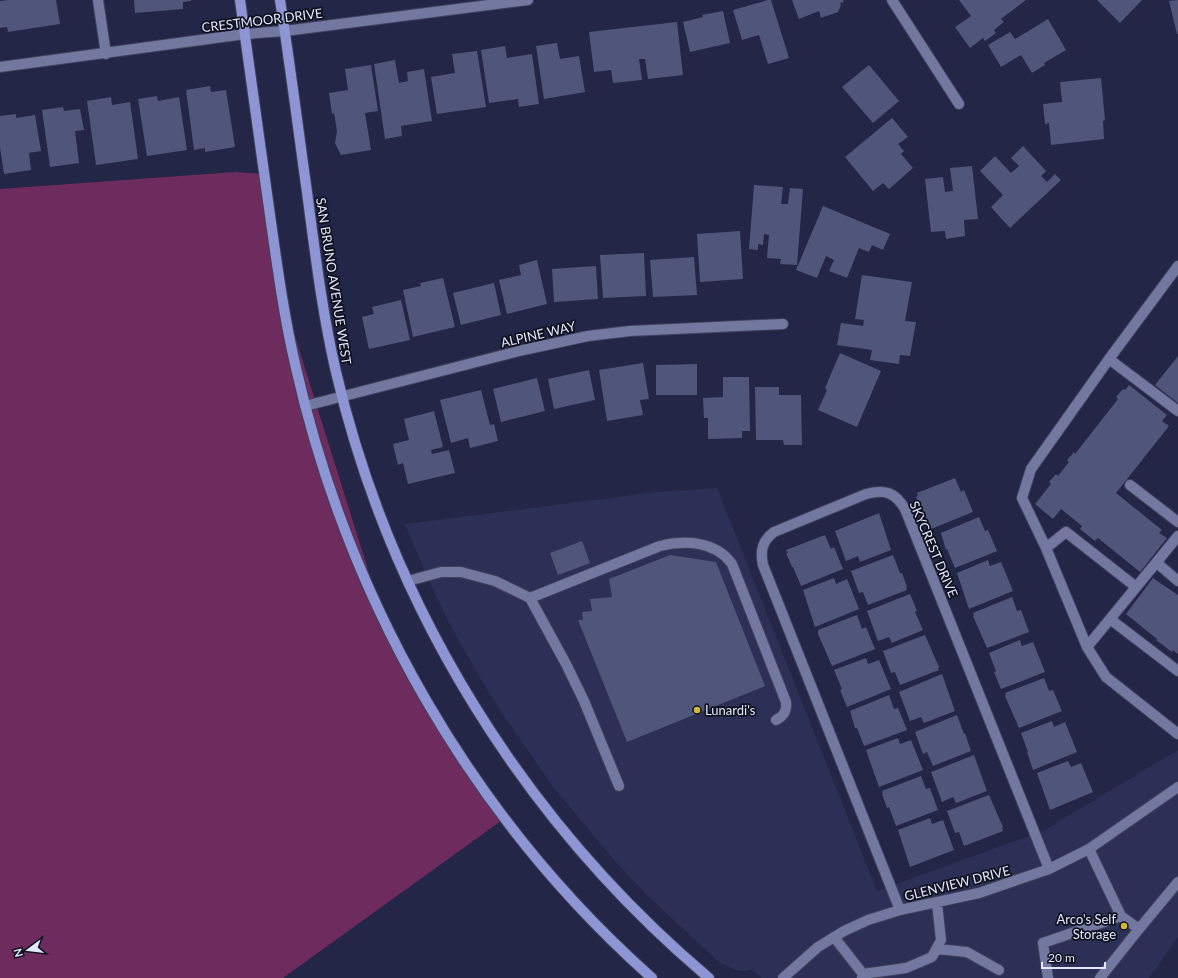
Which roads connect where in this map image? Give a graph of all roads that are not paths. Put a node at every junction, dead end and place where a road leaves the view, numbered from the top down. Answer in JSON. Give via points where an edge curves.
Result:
{"nodes":[{"id":1,"x":98,"y":0,"type":"edge"},
{"id":2,"x":240,"y":0,"type":"edge"},
{"id":3,"x":280,"y":0,"type":"edge"},
{"id":4,"x":523,"y":0,"type":"edge"},
{"id":5,"x":892,"y":0,"type":"edge"},
{"id":6,"x":285,"y":31,"type":"junction"},
{"id":7,"x":245,"y":34,"type":"junction"},
{"id":8,"x":106,"y":54,"type":"junction"},
{"id":9,"x":0,"y":67,"type":"edge"},
{"id":10,"x":959,"y":104,"type":"dead end"},
{"id":11,"x":1178,"y":266,"type":"edge"},
{"id":12,"x":783,"y":324,"type":"dead end"},
{"id":13,"x":1109,"y":359,"type":"junction"},
{"id":14,"x":342,"y":397,"type":"junction"},
{"id":15,"x":305,"y":406,"type":"junction"},
{"id":16,"x":1178,"y":411,"type":"edge"},
{"id":17,"x":1130,"y":485,"type":"dead end"},
{"id":18,"x":1178,"y":522,"type":"edge"},
{"id":19,"x":1178,"y":536,"type":"edge"},
{"id":20,"x":1046,"y":548,"type":"junction"},
{"id":21,"x":1157,"y":563,"type":"junction"},
{"id":22,"x":1178,"y":580,"type":"edge"},
{"id":23,"x":408,"y":581,"type":"junction"},
{"id":24,"x":1136,"y":587,"type":"junction"},
{"id":25,"x":530,"y":598,"type":"junction"},
{"id":26,"x":1110,"y":619,"type":"junction"},
{"id":27,"x":1087,"y":647,"type":"junction"},
{"id":28,"x":1178,"y":671,"type":"edge"},
{"id":29,"x":776,"y":720,"type":"dead end"},
{"id":30,"x":1178,"y":734,"type":"edge"},
{"id":31,"x":619,"y":786,"type":"dead end"},
{"id":32,"x":1178,"y":786,"type":"edge"},
{"id":33,"x":1089,"y":849,"type":"junction"},
{"id":34,"x":1048,"y":869,"type":"junction"},
{"id":35,"x":1178,"y":882,"type":"edge"},
{"id":36,"x":937,"y":903,"type":"junction"},
{"id":37,"x":900,"y":910,"type":"junction"},
{"id":38,"x":1121,"y":916,"type":"junction"},
{"id":39,"x":1139,"y":929,"type":"junction"},
{"id":40,"x":834,"y":937,"type":"junction"},
{"id":41,"x":937,"y":948,"type":"junction"},
{"id":42,"x":999,"y":970,"type":"dead end"},
{"id":43,"x":862,"y":976,"type":"edge"},
{"id":44,"x":652,"y":978,"type":"edge"},
{"id":45,"x":709,"y":978,"type":"edge"},
{"id":46,"x":783,"y":978,"type":"edge"},
{"id":47,"x":1048,"y":978,"type":"edge"},
{"id":48,"x":1100,"y":978,"type":"edge"}],
"edges":[{"from":1,"to":8,"type":"street"},
{"from":2,"to":7,"type":"main road"},
{"from":3,"to":6,"type":"main road","name":"SAN BRUNO AVENUE WEST"},
{"from":4,"to":6,"type":"street","name":"CRESTMOOR DRIVE"},
{"from":5,"to":10,"type":"street"},
{"from":6,"to":7,"type":"street","name":"CRESTMOOR DRIVE"},
{"from":6,"to":14,"type":"main road","name":"SAN BRUNO AVENUE WEST","via":[[323,308]]},
{"from":7,"to":8,"type":"street","name":"CRESTMOOR DRIVE"},
{"from":7,"to":15,"type":"main road","via":[[283,298]]},
{"from":8,"to":9,"type":"street","name":"CRESTMOOR DRIVE"},
{"from":11,"to":13,"type":"street"},
{"from":12,"to":14,"type":"street","name":"ALPINE WAY","via":[[630,331],[588,336],[519,351]]},
{"from":13,"to":16,"type":"street"},
{"from":13,"to":20,"type":"street","via":[[1031,469],[1022,498]]},
{"from":14,"to":15,"type":"street","name":"ALPINE WAY"},
{"from":14,"to":23,"type":"main road","name":"SAN BRUNO AVENUE WEST","via":[[377,508]]},
{"from":15,"to":44,"type":"main road","via":[[332,497],[357,562],[388,631],[437,718],[492,801],[534,854],[584,912]]},
{"from":17,"to":18,"type":"street"},
{"from":19,"to":21,"type":"street"},
{"from":20,"to":24,"type":"street","via":[[1066,532]]},
{"from":20,"to":27,"type":"street"},
{"from":21,"to":22,"type":"street"},
{"from":21,"to":24,"type":"street"},
{"from":23,"to":25,"type":"street","via":[[436,573],[461,572],[495,581]]},
{"from":23,"to":45,"type":"main road","name":"SAN BRUNO AVENUE WEST","via":[[437,642],[472,703],[539,800],[583,854],[631,906],[669,944]]},
{"from":24,"to":26,"type":"street"},
{"from":25,"to":29,"type":"street","via":[[660,546],[689,543],[714,549],[727,557],[732,564],[786,702],[785,714]]},
{"from":25,"to":31,"type":"street","via":[[584,701]]},
{"from":26,"to":27,"type":"street"},
{"from":26,"to":28,"type":"street"},
{"from":27,"to":30,"type":"street","via":[[1106,677]]},
{"from":32,"to":33,"type":"street","name":"GLENVIEW DRIVE"},
{"from":33,"to":34,"type":"street","name":"GLENVIEW DRIVE"},
{"from":33,"to":38,"type":"street"},
{"from":34,"to":36,"type":"street","name":"GLENVIEW DRIVE","via":[[1000,887]]},
{"from":34,"to":37,"type":"street","name":"SKYCREST DRIVE","via":[[905,509],[894,496],[885,491],[876,491],[780,528],[763,543],[761,558]]},
{"from":35,"to":39,"type":"street"},
{"from":36,"to":37,"type":"street","name":"GLENVIEW DRIVE"},
{"from":36,"to":41,"type":"street","via":[[942,940]]},
{"from":37,"to":40,"type":"street","name":"GLENVIEW DRIVE","via":[[868,920]]},
{"from":38,"to":39,"type":"street"},
{"from":38,"to":47,"type":"street","via":[[1043,943]]},
{"from":39,"to":48,"type":"street"},
{"from":40,"to":43,"type":"street"},
{"from":40,"to":46,"type":"street","name":"GLENVIEW DRIVE"},
{"from":41,"to":42,"type":"street","via":[[967,952]]},
{"from":41,"to":43,"type":"street","via":[[932,957],[906,968]]}]}
